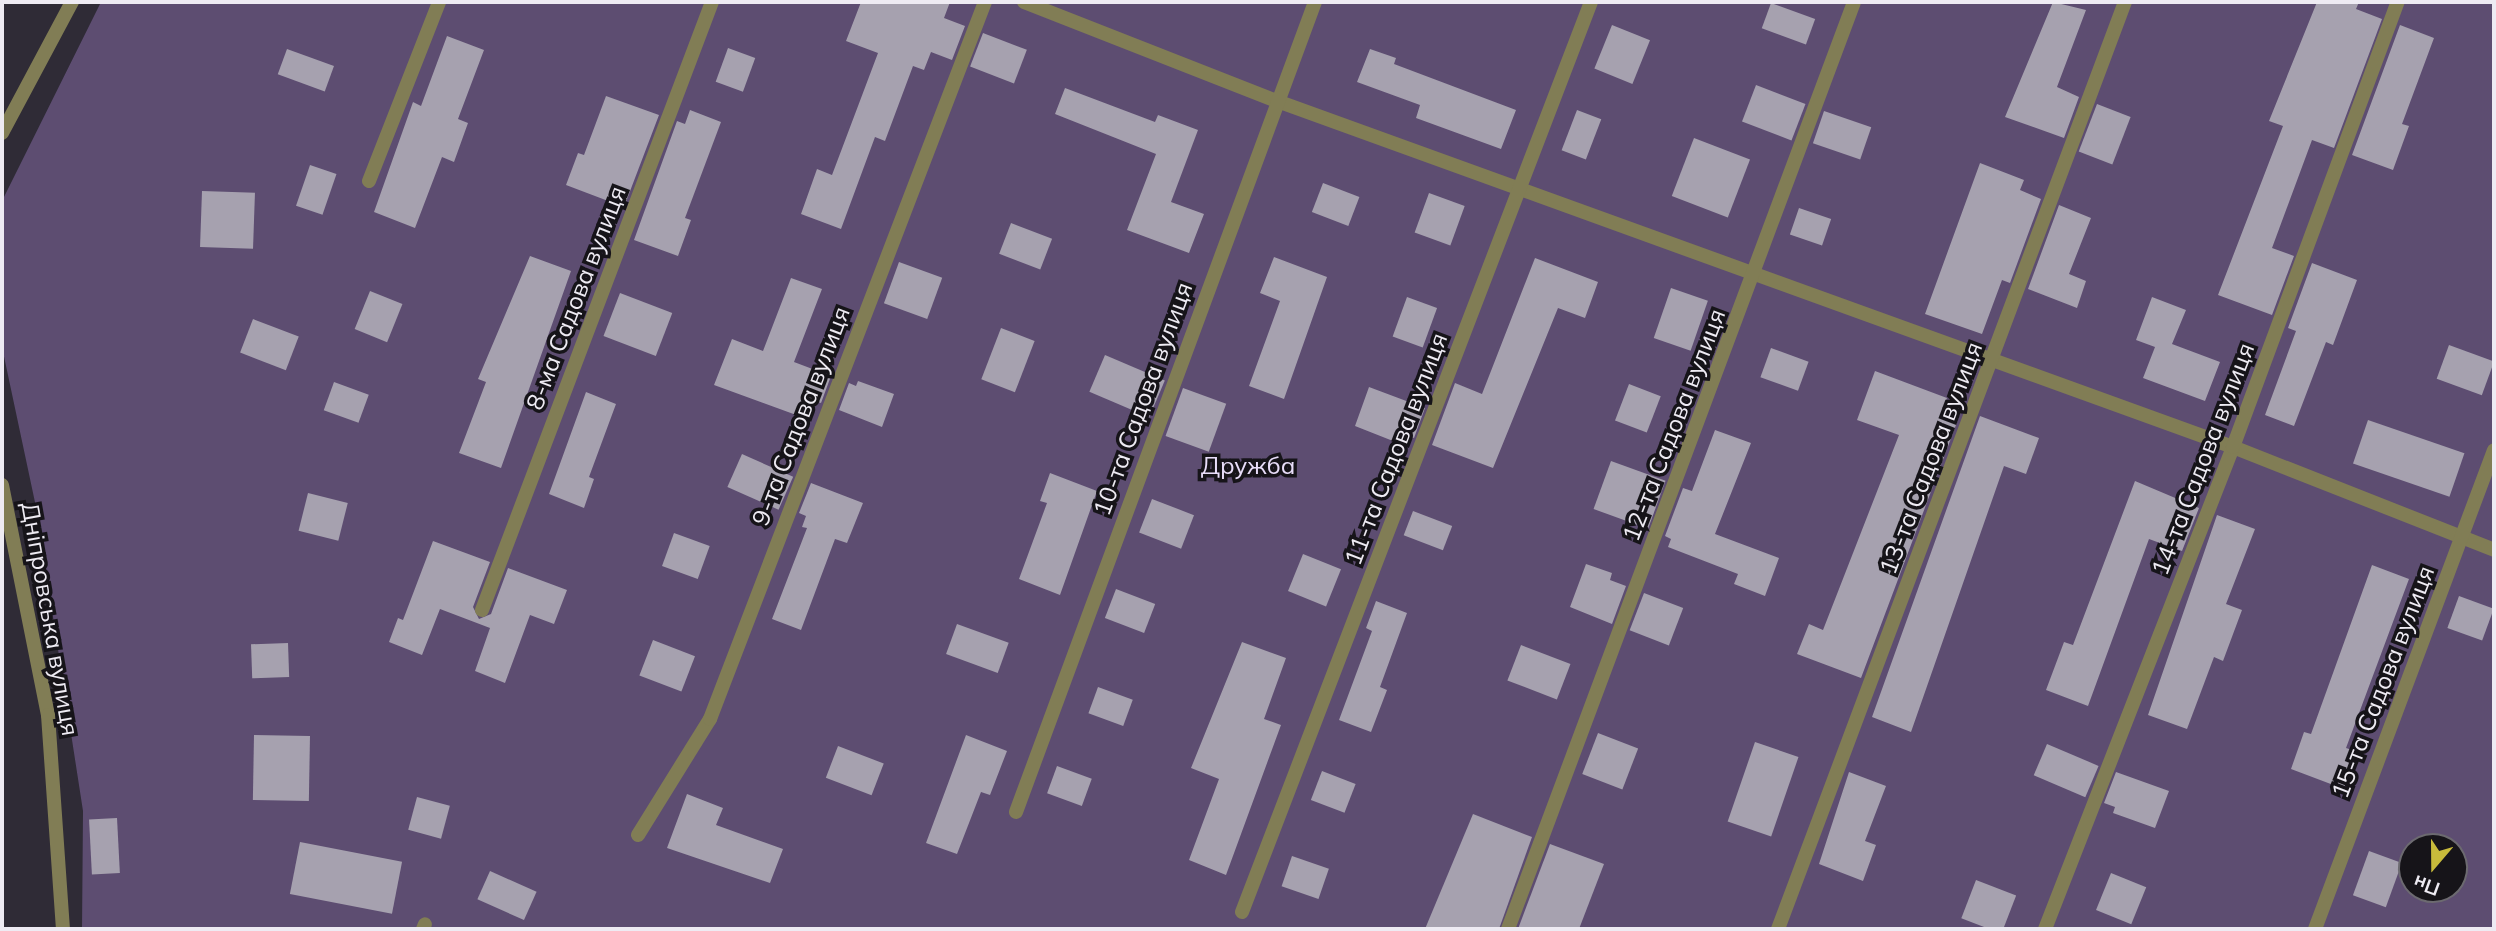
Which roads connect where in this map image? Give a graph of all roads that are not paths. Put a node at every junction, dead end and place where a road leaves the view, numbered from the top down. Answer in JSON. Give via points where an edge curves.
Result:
{"nodes":[{"id":1,"x":72,"y":2,"type":"edge"},
{"id":2,"x":439,"y":2,"type":"edge"},
{"id":3,"x":712,"y":2,"type":"edge"},
{"id":4,"x":985,"y":2,"type":"edge"},
{"id":5,"x":1024,"y":2,"type":"edge"},
{"id":6,"x":1315,"y":2,"type":"edge"},
{"id":7,"x":1591,"y":2,"type":"edge"},
{"id":8,"x":1854,"y":2,"type":"edge"},
{"id":9,"x":2125,"y":2,"type":"edge"},
{"id":10,"x":2398,"y":2,"type":"edge"},
{"id":11,"x":1046,"y":6,"type":"edge"},
{"id":12,"x":1277,"y":101,"type":"junction"},
{"id":13,"x":2,"y":133,"type":"edge"},
{"id":14,"x":369,"y":181,"type":"dead end"},
{"id":15,"x":1521,"y":186,"type":"junction"},
{"id":16,"x":1756,"y":272,"type":"junction"},
{"id":17,"x":1993,"y":358,"type":"junction"},
{"id":18,"x":2234,"y":447,"type":"junction"},
{"id":19,"x":2494,"y":450,"type":"edge"},
{"id":20,"x":2,"y":485,"type":"edge"},
{"id":21,"x":2462,"y":537,"type":"junction"},
{"id":22,"x":2494,"y":550,"type":"edge"},
{"id":23,"x":482,"y":610,"type":"dead end"},
{"id":24,"x":1016,"y":812,"type":"dead end"},
{"id":25,"x":638,"y":835,"type":"dead end"},
{"id":26,"x":1242,"y":912,"type":"dead end"},
{"id":27,"x":63,"y":929,"type":"edge"},
{"id":28,"x":1508,"y":929,"type":"edge"},
{"id":29,"x":1778,"y":929,"type":"edge"},
{"id":30,"x":2045,"y":929,"type":"edge"},
{"id":31,"x":2315,"y":929,"type":"edge"}],
"edges":[{"from":1,"to":13,"type":"street"},
{"from":2,"to":14,"type":"street"},
{"from":3,"to":23,"type":"street","name":"8-ма Садова вулиця"},
{"from":4,"to":25,"type":"street","name":"9-та Садова вулиця","via":[[710,719]]},
{"from":5,"to":11,"type":"street"},
{"from":6,"to":12,"type":"street","name":"10-та Садова вулиця"},
{"from":7,"to":15,"type":"street","name":"11-та Садова вулиця"},
{"from":8,"to":16,"type":"street","name":"12-та Садова вулиця"},
{"from":9,"to":17,"type":"street","name":"13-та Садова вулиця"},
{"from":10,"to":18,"type":"street","name":"14-та Садова вулиця"},
{"from":11,"to":12,"type":"street"},
{"from":12,"to":15,"type":"street"},
{"from":12,"to":24,"type":"street","name":"10-та Садова вулиця"},
{"from":15,"to":16,"type":"street"},
{"from":15,"to":26,"type":"street","name":"11-та Садова вулиця"},
{"from":16,"to":17,"type":"street"},
{"from":16,"to":28,"type":"street","name":"12-та Садова вулиця"},
{"from":17,"to":18,"type":"street"},
{"from":17,"to":29,"type":"street","name":"13-та Садова вулиця"},
{"from":18,"to":21,"type":"street"},
{"from":18,"to":30,"type":"street","name":"14-та Садова вулиця"},
{"from":19,"to":21,"type":"street","name":"15-та Садова вулиця"},
{"from":20,"to":27,"type":"street","name":"Дніпровська вулиця","via":[[48,715]]},
{"from":21,"to":22,"type":"street"},
{"from":21,"to":31,"type":"street","name":"15-та Садова вулиця"}]}
